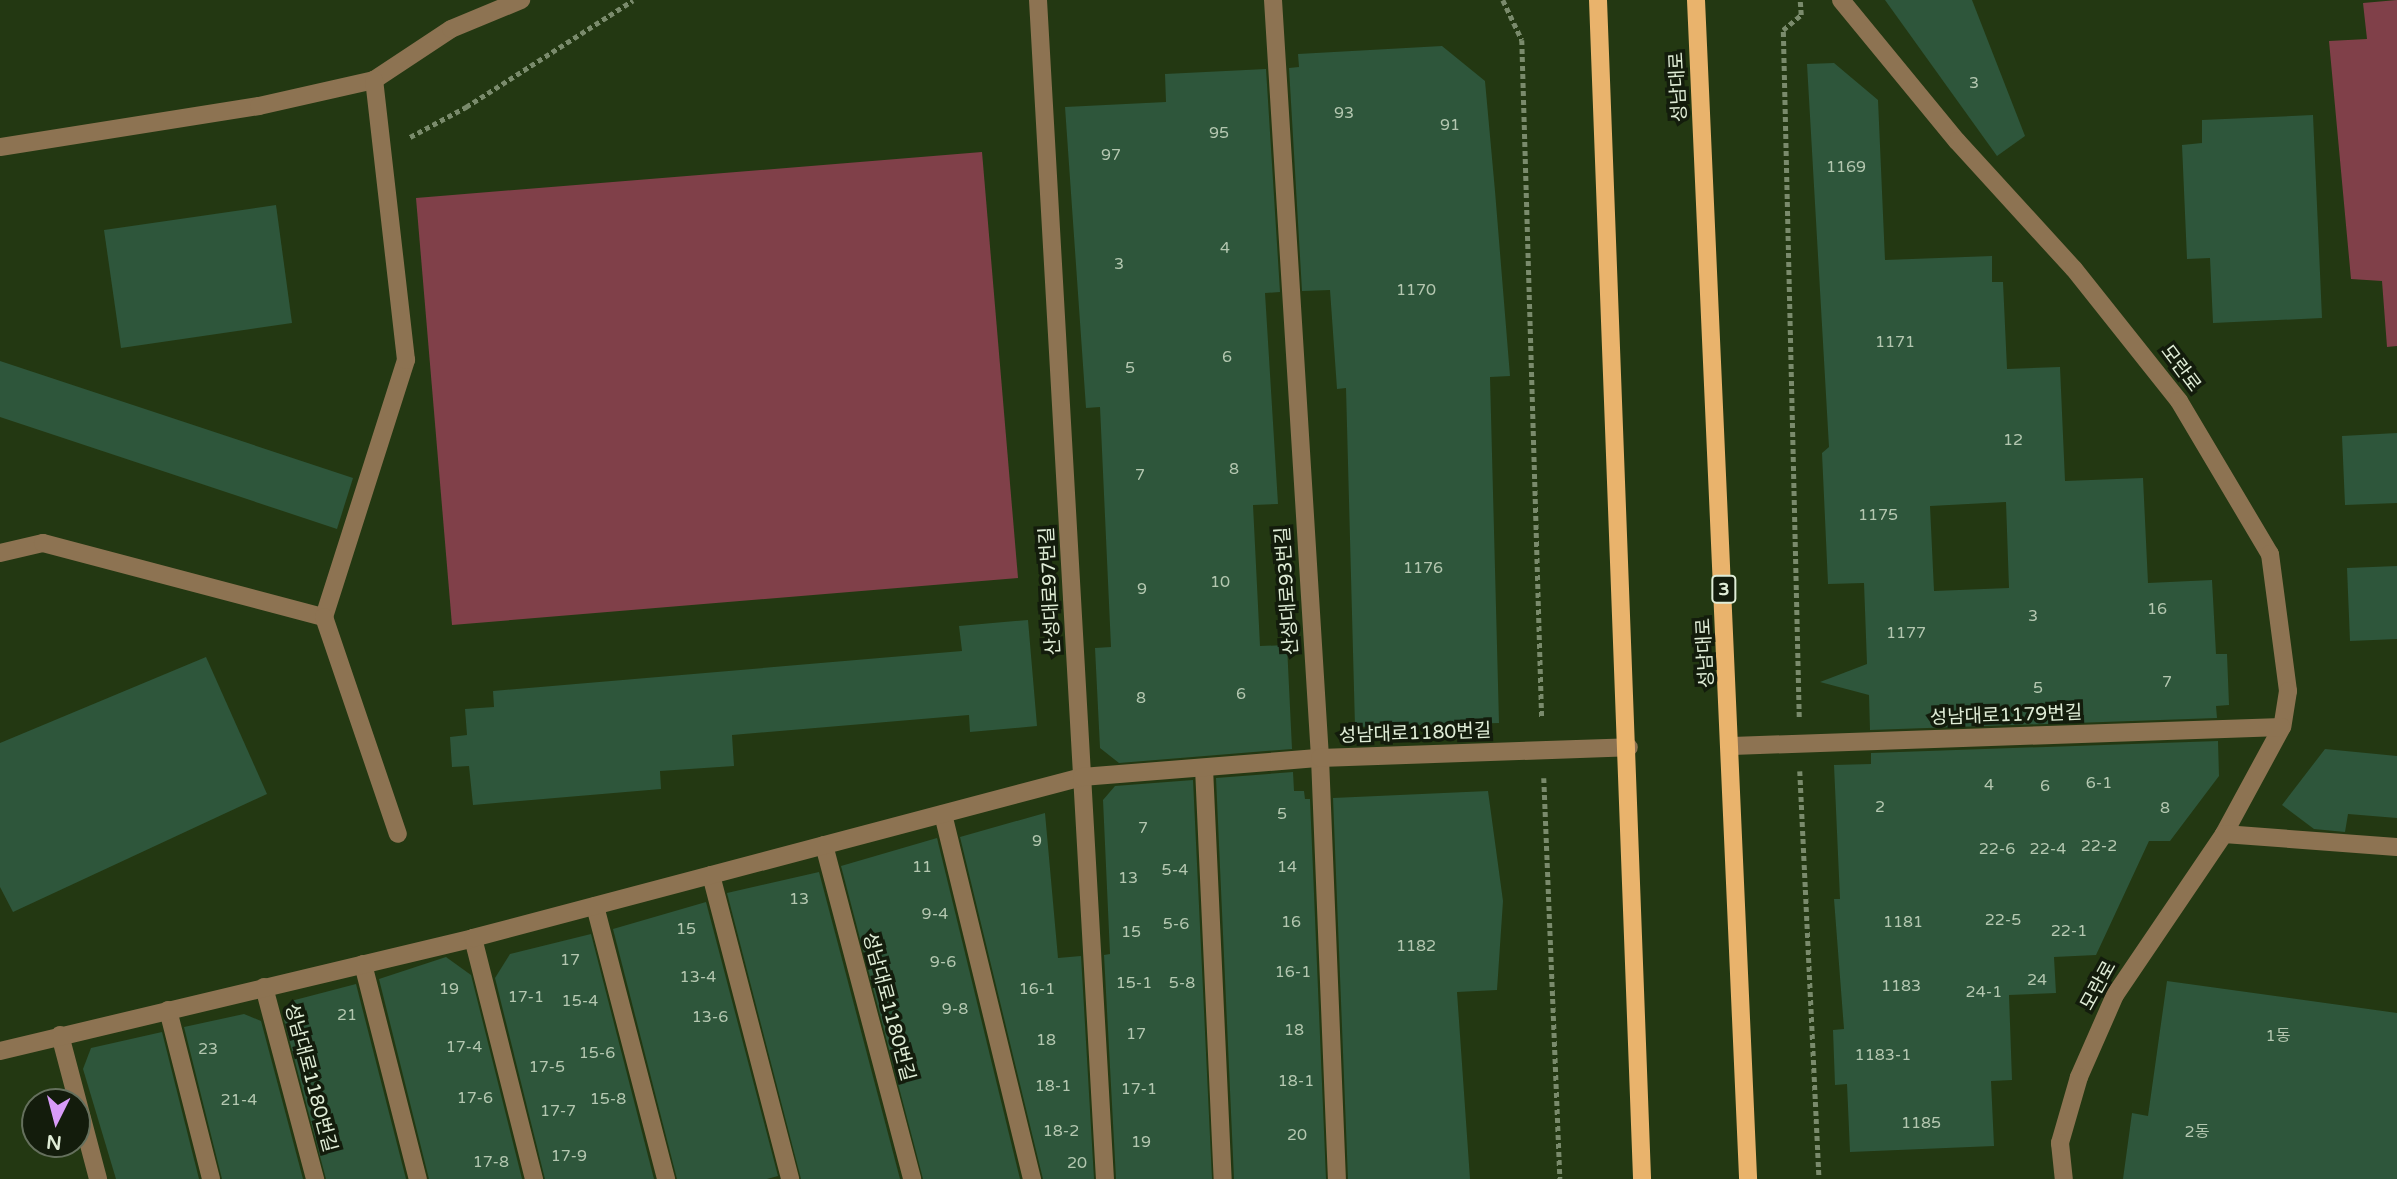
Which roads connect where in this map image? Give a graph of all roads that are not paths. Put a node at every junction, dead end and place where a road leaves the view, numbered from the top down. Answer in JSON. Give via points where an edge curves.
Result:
{"nodes":[{"id":1,"x":521,"y":0,"type":"edge"},
{"id":2,"x":1038,"y":0,"type":"edge"},
{"id":3,"x":1273,"y":0,"type":"edge"},
{"id":4,"x":1598,"y":0,"type":"edge"},
{"id":5,"x":1696,"y":0,"type":"edge"},
{"id":6,"x":1841,"y":0,"type":"edge"},
{"id":7,"x":374,"y":80,"type":"junction"},
{"id":8,"x":0,"y":147,"type":"edge"},
{"id":9,"x":0,"y":553,"type":"edge"},
{"id":10,"x":324,"y":617,"type":"junction"},
{"id":11,"x":2281,"y":727,"type":"junction"},
{"id":12,"x":1732,"y":746,"type":"junction"},
{"id":13,"x":1629,"y":747,"type":"junction"},
{"id":14,"x":1320,"y":758,"type":"junction"},
{"id":15,"x":1204,"y":768,"type":"junction"},
{"id":16,"x":1082,"y":777,"type":"junction"},
{"id":17,"x":943,"y":814,"type":"junction"},
{"id":18,"x":398,"y":834,"type":"dead end"},
{"id":19,"x":2224,"y":834,"type":"junction"},
{"id":20,"x":824,"y":845,"type":"junction"},
{"id":21,"x":2397,"y":847,"type":"edge"},
{"id":22,"x":711,"y":875,"type":"junction"},
{"id":23,"x":595,"y":906,"type":"junction"},
{"id":24,"x":472,"y":938,"type":"junction"},
{"id":25,"x":363,"y":964,"type":"junction"},
{"id":26,"x":264,"y":987,"type":"junction"},
{"id":27,"x":168,"y":1010,"type":"junction"},
{"id":28,"x":60,"y":1035,"type":"junction"},
{"id":29,"x":0,"y":1051,"type":"edge"},
{"id":30,"x":98,"y":1179,"type":"edge"},
{"id":31,"x":211,"y":1179,"type":"edge"},
{"id":32,"x":315,"y":1179,"type":"edge"},
{"id":33,"x":418,"y":1179,"type":"edge"},
{"id":34,"x":534,"y":1179,"type":"edge"},
{"id":35,"x":666,"y":1179,"type":"edge"},
{"id":36,"x":790,"y":1179,"type":"edge"},
{"id":37,"x":912,"y":1179,"type":"edge"},
{"id":38,"x":1032,"y":1179,"type":"edge"},
{"id":39,"x":1105,"y":1179,"type":"edge"},
{"id":40,"x":1223,"y":1179,"type":"edge"},
{"id":41,"x":1337,"y":1179,"type":"edge"},
{"id":42,"x":1642,"y":1179,"type":"edge"},
{"id":43,"x":1748,"y":1179,"type":"edge"},
{"id":44,"x":2064,"y":1179,"type":"edge"}],
"edges":[{"from":1,"to":7,"type":"street","via":[[452,29]]},
{"from":2,"to":16,"type":"street","name":"산성대로97번길"},
{"from":3,"to":14,"type":"street","name":"산성대로93번길"},
{"from":4,"to":13,"type":"main road"},
{"from":5,"to":12,"type":"main road","name":"성남대로","number":"3"},
{"from":6,"to":11,"type":"street","name":"모란로","via":[[1957,141],[2074,269],[2179,401],[2270,554],[2287,691]]},
{"from":7,"to":8,"type":"street","via":[[259,106]]},
{"from":7,"to":10,"type":"street","via":[[406,360]]},
{"from":9,"to":10,"type":"street","via":[[43,543]]},
{"from":10,"to":18,"type":"street"},
{"from":11,"to":12,"type":"street","name":"성남대로1179번길"},
{"from":11,"to":19,"type":"street","name":"모란로"},
{"from":12,"to":43,"type":"main road","name":"성남대로","number":"3"},
{"from":13,"to":14,"type":"street","name":"성남대로1180번길"},
{"from":13,"to":42,"type":"main road"},
{"from":14,"to":15,"type":"street","name":"성남대로1180번길"},
{"from":14,"to":41,"type":"street","name":"산성대로93번길"},
{"from":15,"to":16,"type":"street","name":"성남대로1180번길"},
{"from":15,"to":40,"type":"street"},
{"from":16,"to":17,"type":"street","name":"성남대로1180번길"},
{"from":16,"to":39,"type":"street","name":"산성대로97번길"},
{"from":17,"to":20,"type":"street","name":"성남대로1180번길"},
{"from":17,"to":38,"type":"street"},
{"from":19,"to":21,"type":"street"},
{"from":19,"to":44,"type":"street","name":"모란로","via":[[2115,995],[2079,1076],[2060,1143]]},
{"from":20,"to":22,"type":"street","name":"성남대로1180번길"},
{"from":20,"to":37,"type":"street","name":"성남대로1180번길"},
{"from":22,"to":23,"type":"street","name":"성남대로1180번길"},
{"from":22,"to":36,"type":"street"},
{"from":23,"to":24,"type":"street","name":"성남대로1180번길"},
{"from":23,"to":35,"type":"street"},
{"from":24,"to":25,"type":"street","name":"성남대로1180번길"},
{"from":24,"to":34,"type":"street"},
{"from":25,"to":26,"type":"street","name":"성남대로1180번길"},
{"from":25,"to":33,"type":"street"},
{"from":26,"to":27,"type":"street","name":"성남대로1180번길"},
{"from":26,"to":32,"type":"street","name":"성남대로1180번길"},
{"from":27,"to":28,"type":"street","name":"성남대로1180번길"},
{"from":27,"to":31,"type":"street"},
{"from":28,"to":29,"type":"street","name":"성남대로1180번길"},
{"from":28,"to":30,"type":"street"}]}
